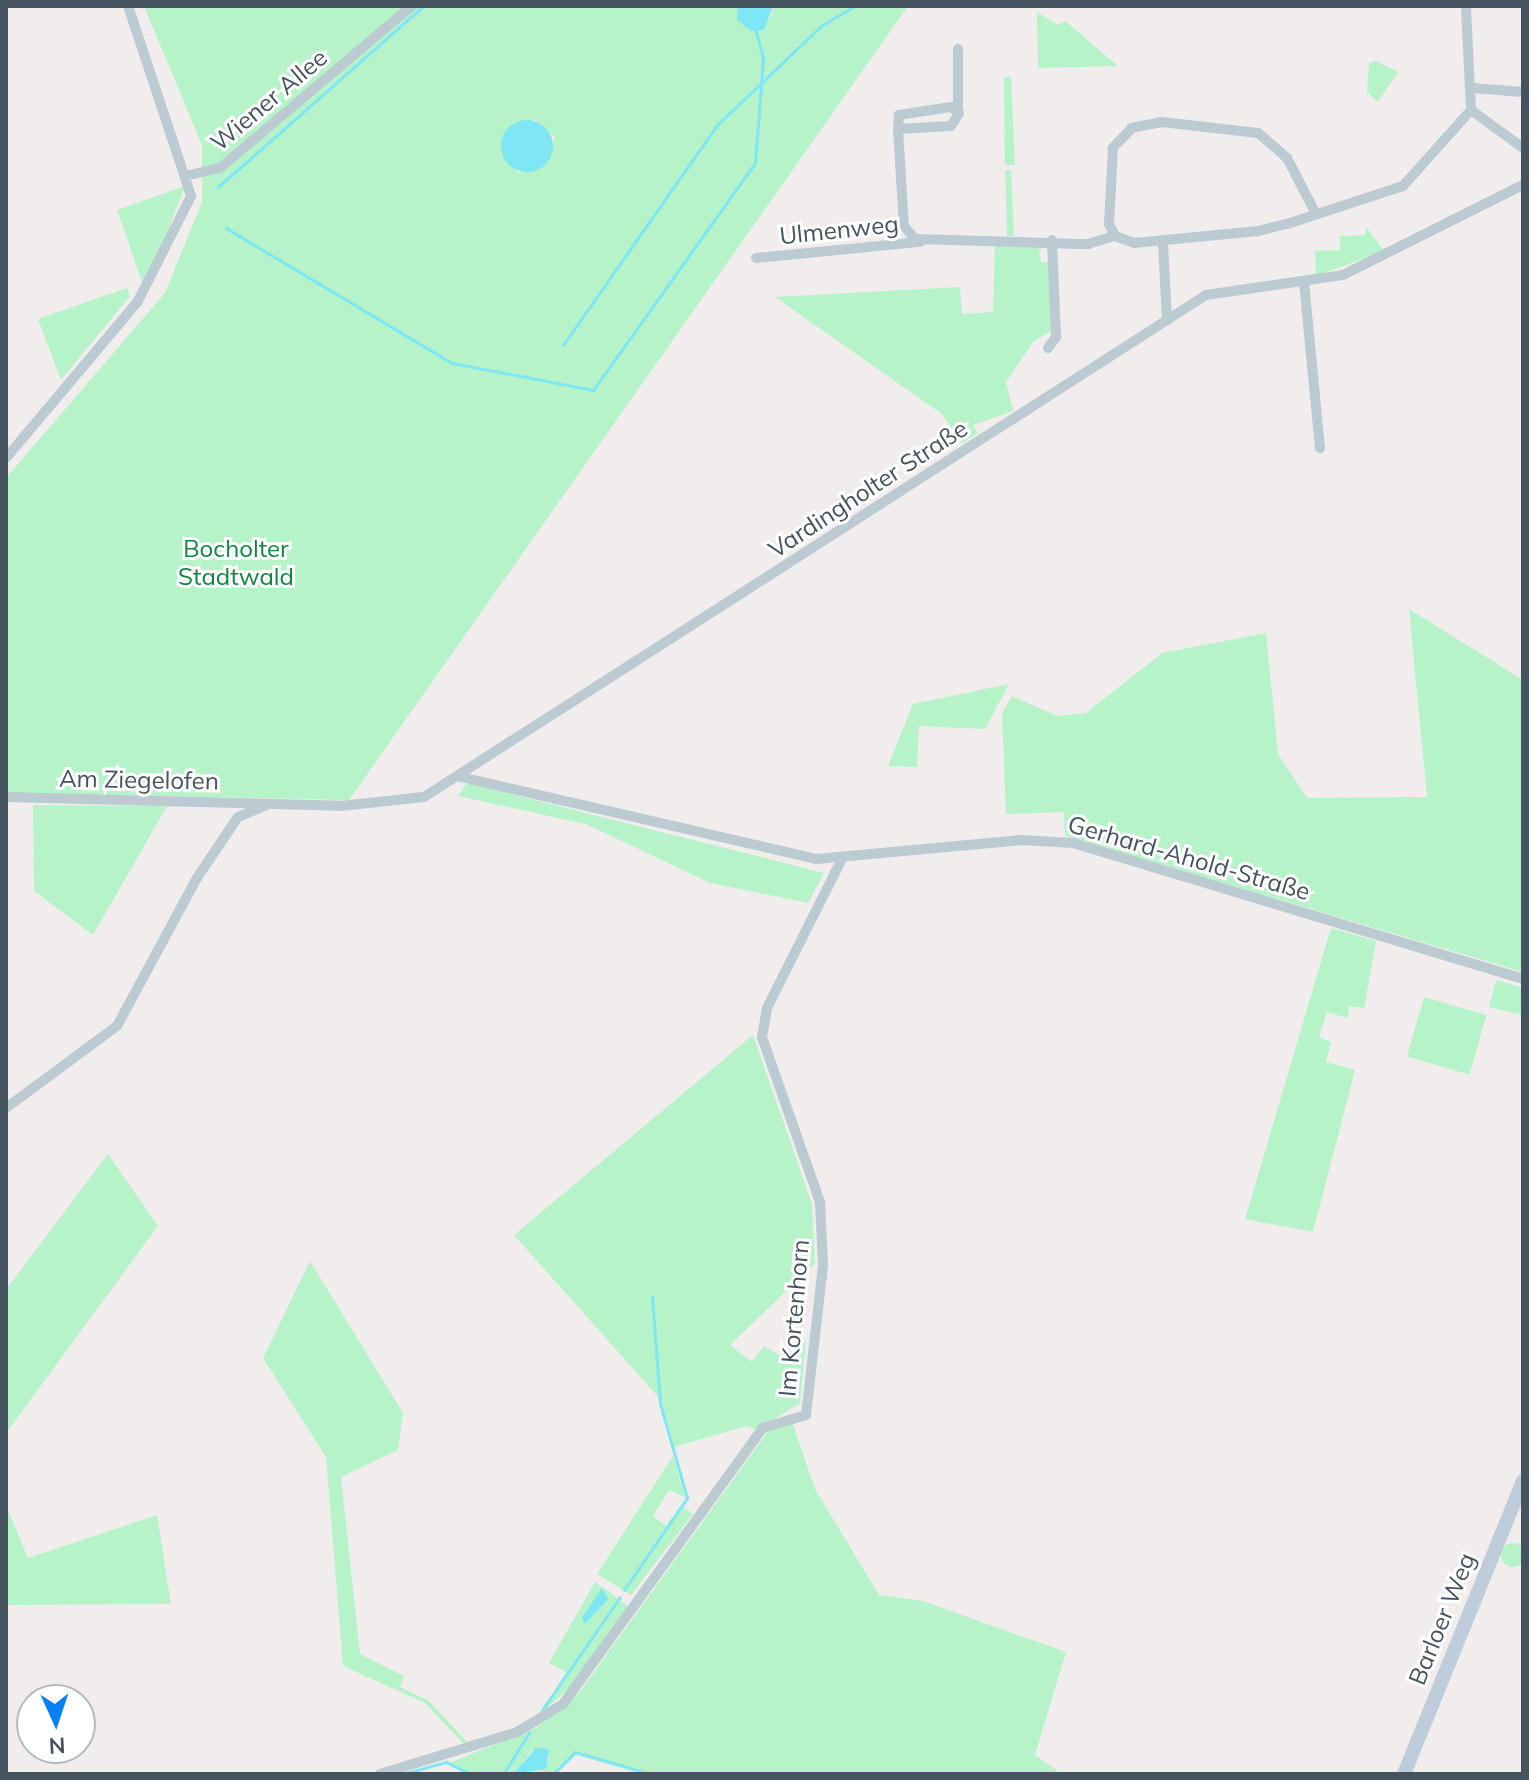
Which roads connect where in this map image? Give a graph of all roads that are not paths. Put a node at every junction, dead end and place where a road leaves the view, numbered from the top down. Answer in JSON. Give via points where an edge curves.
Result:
{"nodes":[{"id":1,"x":128,"y":6,"type":"edge"},
{"id":2,"x":412,"y":6,"type":"edge"},
{"id":3,"x":1466,"y":6,"type":"edge"},
{"id":4,"x":958,"y":49,"type":"dead end"},
{"id":5,"x":1473,"y":88,"type":"junction"},
{"id":6,"x":1523,"y":92,"type":"edge"},
{"id":7,"x":958,"y":110,"type":"junction"},
{"id":8,"x":1471,"y":110,"type":"junction"},
{"id":9,"x":898,"y":129,"type":"junction"},
{"id":10,"x":1523,"y":148,"type":"edge"},
{"id":11,"x":189,"y":175,"type":"junction"},
{"id":12,"x":1523,"y":185,"type":"edge"},
{"id":13,"x":1316,"y":214,"type":"junction"},
{"id":14,"x":1115,"y":236,"type":"junction"},
{"id":15,"x":1052,"y":240,"type":"junction"},
{"id":16,"x":926,"y":242,"type":"junction"},
{"id":17,"x":1163,"y":243,"type":"junction"},
{"id":18,"x":756,"y":258,"type":"dead end"},
{"id":19,"x":1304,"y":282,"type":"junction"},
{"id":20,"x":1167,"y":320,"type":"junction"},
{"id":21,"x":1048,"y":348,"type":"dead end"},
{"id":22,"x":1320,"y":448,"type":"dead end"},
{"id":23,"x":6,"y":458,"type":"edge"},
{"id":24,"x":461,"y":777,"type":"junction"},
{"id":25,"x":6,"y":797,"type":"edge"},
{"id":26,"x":235,"y":802,"type":"junction"},
{"id":27,"x":271,"y":803,"type":"junction"},
{"id":28,"x":238,"y":817,"type":"junction"},
{"id":29,"x":841,"y":861,"type":"junction"},
{"id":30,"x":1523,"y":979,"type":"edge"},
{"id":31,"x":6,"y":1108,"type":"edge"},
{"id":32,"x":1523,"y":1481,"type":"edge"},
{"id":33,"x":380,"y":1774,"type":"edge"},
{"id":34,"x":1404,"y":1774,"type":"edge"}],
"edges":[{"from":1,"to":11,"type":"street"},
{"from":2,"to":11,"type":"street","name":"Wiener Allee","via":[[220,168]]},
{"from":3,"to":5,"type":"street"},
{"from":4,"to":7,"type":"street"},
{"from":5,"to":6,"type":"street"},
{"from":5,"to":8,"type":"street"},
{"from":7,"to":9,"type":"street","via":[[951,126]]},
{"from":7,"to":9,"type":"street","via":[[906,109]]},
{"from":8,"to":10,"type":"street"},
{"from":8,"to":13,"type":"street","name":"Ulmenweg","via":[[1403,186]]},
{"from":9,"to":16,"type":"street","name":"Ulmenweg","via":[[904,226]]},
{"from":11,"to":23,"type":"street","via":[[191,196],[138,301]]},
{"from":12,"to":19,"type":"street","name":"Vardingholter Straße","via":[[1343,275]]},
{"from":13,"to":14,"type":"street","via":[[1287,158],[1258,133],[1162,122],[1132,128],[1113,148],[1106,198]]},
{"from":13,"to":17,"type":"street","name":"Ulmenweg"},
{"from":14,"to":15,"type":"street","name":"Ulmenweg","via":[[1088,244]]},
{"from":14,"to":17,"type":"street","name":"Ulmenweg"},
{"from":15,"to":16,"type":"street","name":"Ulmenweg"},
{"from":15,"to":21,"type":"street","via":[[1056,337]]},
{"from":16,"to":18,"type":"street","name":"Ulmenweg"},
{"from":17,"to":20,"type":"street"},
{"from":19,"to":20,"type":"street","name":"Vardingholter Straße","via":[[1220,289]]},
{"from":19,"to":22,"type":"street"},
{"from":20,"to":24,"type":"street","name":"Vardingholter Straße"},
{"from":24,"to":27,"type":"street","name":"Vardingholter Straße","via":[[424,797],[382,805]]},
{"from":24,"to":29,"type":"street","name":"Gerhard-Ahold-Straße"},
{"from":25,"to":26,"type":"street","name":"Am Ziegelofen"},
{"from":26,"to":27,"type":"street","name":"Am Ziegelofen"},
{"from":26,"to":28,"type":"street"},
{"from":27,"to":28,"type":"street","name":"Vardingholter Straße"},
{"from":28,"to":31,"type":"street","via":[[117,1026]]},
{"from":29,"to":30,"type":"street","name":"Gerhard-Ahold-Straße","via":[[1051,839]]},
{"from":29,"to":33,"type":"street","name":"Im Kortenhorn","via":[[767,1008],[762,1037],[820,1202],[823,1265],[806,1415],[763,1428],[563,1704],[517,1732]]},
{"from":32,"to":34,"type":"street","name":"Barloer Weg"}]}
